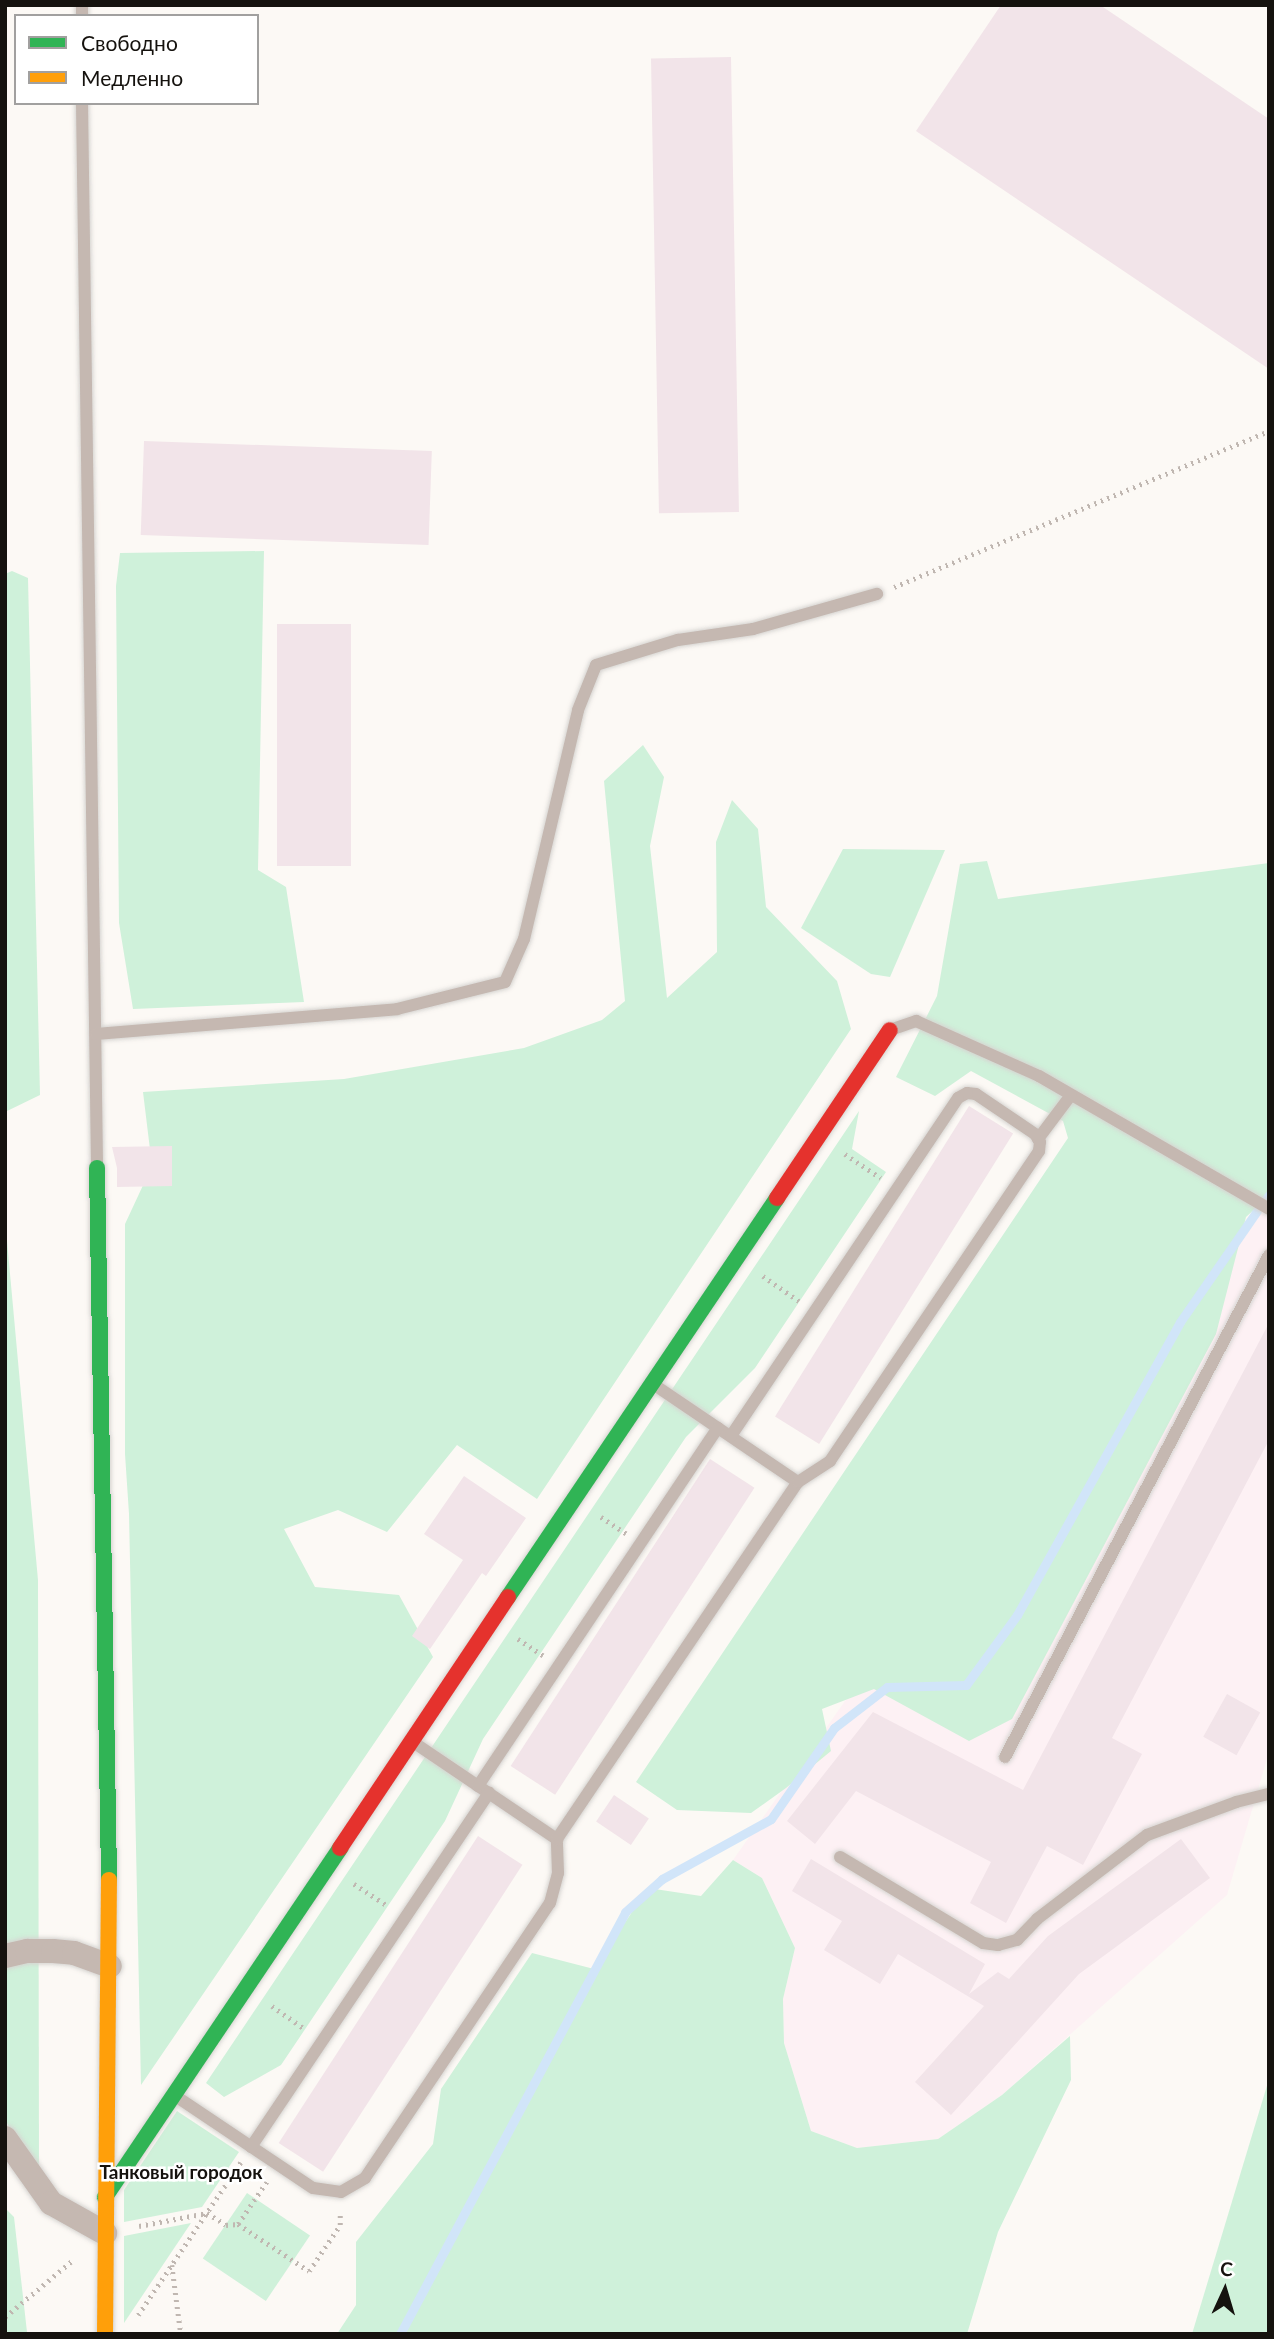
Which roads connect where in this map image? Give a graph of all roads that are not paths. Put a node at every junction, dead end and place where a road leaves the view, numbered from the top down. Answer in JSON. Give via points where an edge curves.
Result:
{"nodes":[{"id":1,"x":82,"y":105,"type":"edge"},
{"id":2,"x":877,"y":594,"type":"road end"},
{"id":3,"x":890,"y":1030,"type":"joint"},
{"id":4,"x":96,"y":1034,"type":"junction"},
{"id":5,"x":1071,"y":1095,"type":"junction"},
{"id":6,"x":1038,"y":1139,"type":"junction"},
{"id":7,"x":97,"y":1168,"type":"joint"},
{"id":8,"x":1269,"y":1209,"type":"edge"},
{"id":9,"x":1269,"y":1255,"type":"edge"},
{"id":10,"x":652,"y":1383,"type":"junction"},
{"id":11,"x":718,"y":1428,"type":"junction"},
{"id":12,"x":731,"y":1436,"type":"junction"},
{"id":13,"x":799,"y":1482,"type":"junction"},
{"id":14,"x":412,"y":1741,"type":"junction"},
{"id":15,"x":1004,"y":1757,"type":"dead end"},
{"id":16,"x":478,"y":1786,"type":"junction"},
{"id":17,"x":489,"y":1793,"type":"junction"},
{"id":18,"x":1269,"y":1794,"type":"edge"},
{"id":19,"x":557,"y":1839,"type":"junction"},
{"id":20,"x":840,"y":1857,"type":"dead end"},
{"id":21,"x":5,"y":1956,"type":"edge"},
{"id":22,"x":110,"y":1966,"type":"junction"},
{"id":23,"x":174,"y":2095,"type":"junction"},
{"id":24,"x":5,"y":2138,"type":"edge"},
{"id":25,"x":251,"y":2147,"type":"junction"},
{"id":26,"x":105,"y":2197,"type":"junction"},
{"id":27,"x":105,"y":2232,"type":"junction"},
{"id":28,"x":105,"y":2334,"type":"edge"}],
"edges":[{"from":1,"to":4,"type":"lane"},
{"from":2,"to":4,"type":"lane","via":[[753,629],[678,640],[596,665],[578,710],[524,939],[505,982],[397,1009]]},
{"from":3,"to":5,"type":"lane","via":[[916,1021]]},
{"from":3,"to":10,"type":"street"},
{"from":4,"to":7,"type":"lane"},
{"from":5,"to":6,"type":"lane"},
{"from":5,"to":8,"type":"lane"},
{"from":6,"to":12,"type":"lane","via":[[976,1094],[958,1098]]},
{"from":6,"to":13,"type":"lane","via":[[1039,1151],[830,1461]]},
{"from":7,"to":22,"type":"street"},
{"from":9,"to":15,"type":"lane"},
{"from":10,"to":11,"type":"lane"},
{"from":10,"to":14,"type":"street"},
{"from":11,"to":12,"type":"lane"},
{"from":11,"to":16,"type":"lane"},
{"from":12,"to":13,"type":"lane"},
{"from":13,"to":19,"type":"lane"},
{"from":14,"to":16,"type":"lane"},
{"from":14,"to":23,"type":"street"},
{"from":16,"to":17,"type":"lane"},
{"from":17,"to":19,"type":"lane"},
{"from":17,"to":25,"type":"lane"},
{"from":18,"to":20,"type":"lane","via":[[1147,1835],[1037,1919],[1017,1940],[998,1945],[983,1943]]},
{"from":19,"to":25,"type":"lane","via":[[558,1873],[550,1903],[365,2178],[341,2192],[313,2188]]},
{"from":21,"to":22,"type":"street","via":[[27,1951],[64,1952]]},
{"from":22,"to":26,"type":"street"},
{"from":23,"to":25,"type":"lane"},
{"from":23,"to":26,"type":"street"},
{"from":24,"to":27,"type":"street","via":[[51,2203]]},
{"from":26,"to":27,"type":"street"},
{"from":27,"to":28,"type":"street"}]}
